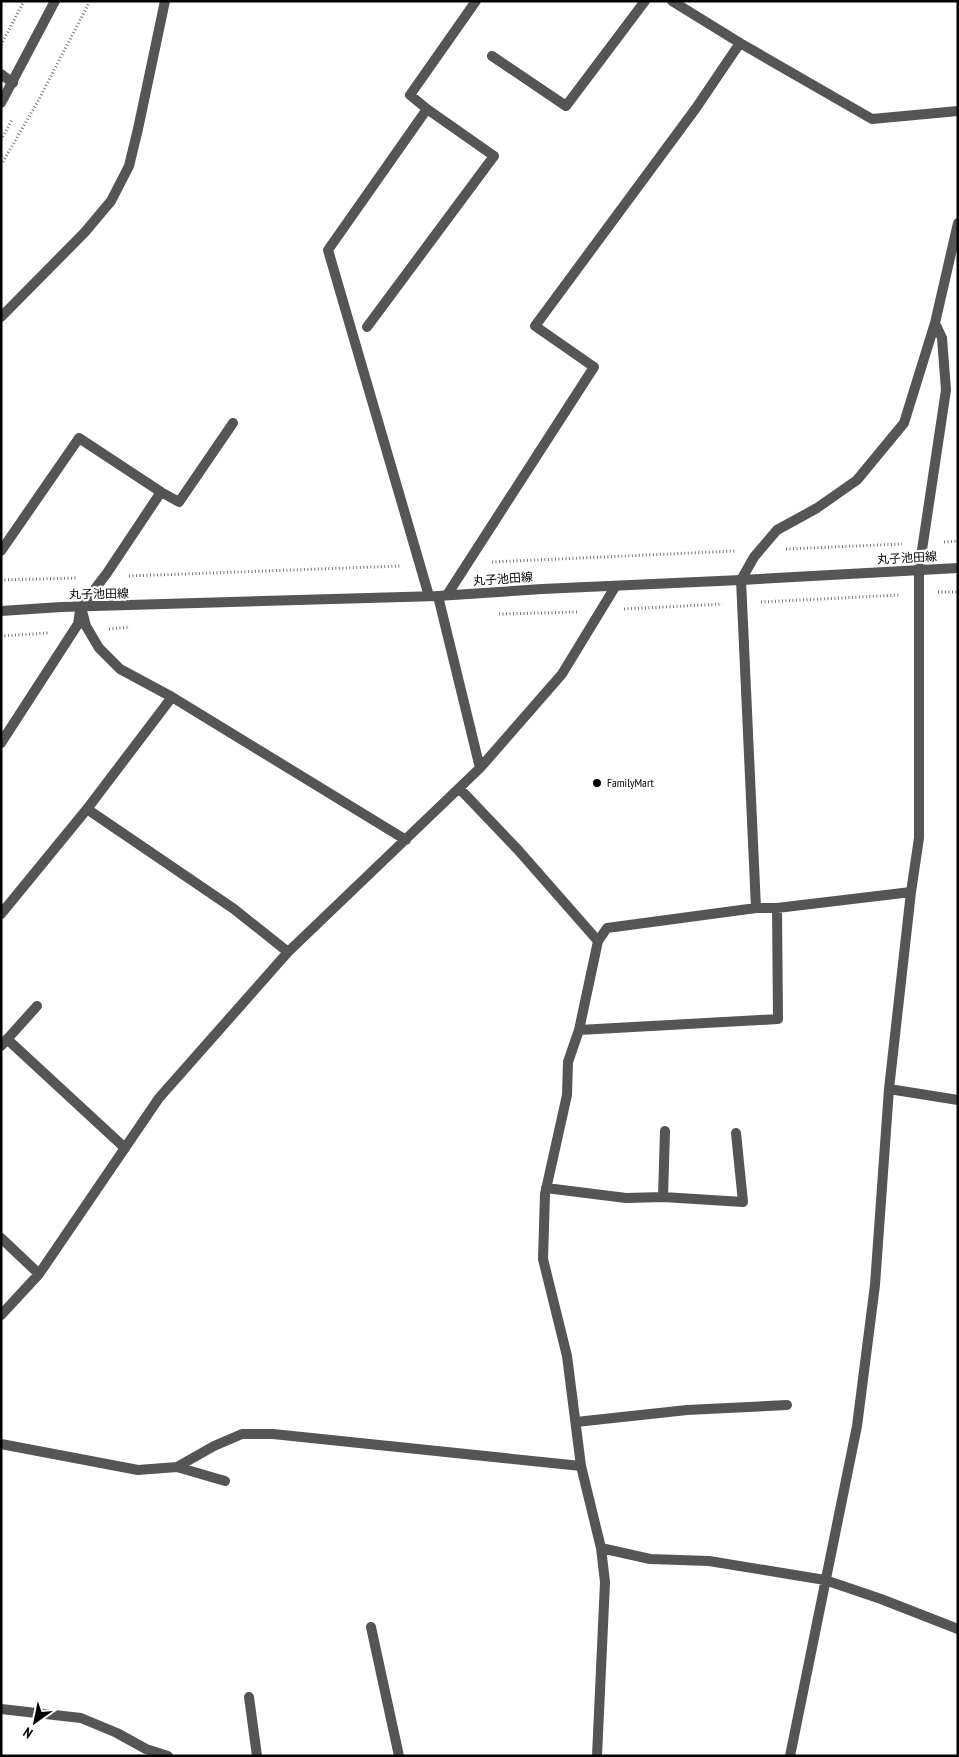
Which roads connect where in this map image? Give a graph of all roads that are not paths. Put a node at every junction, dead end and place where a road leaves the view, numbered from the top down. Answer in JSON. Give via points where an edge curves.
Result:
{"nodes":[{"id":1,"x":55,"y":1,"type":"edge"},
{"id":2,"x":165,"y":1,"type":"edge"},
{"id":3,"x":476,"y":1,"type":"edge"},
{"id":4,"x":645,"y":1,"type":"edge"},
{"id":5,"x":672,"y":1,"type":"edge"},
{"id":6,"x":740,"y":43,"type":"junction"},
{"id":7,"x":492,"y":56,"type":"dead end"},
{"id":8,"x":1,"y":74,"type":"edge"},
{"id":9,"x":13,"y":83,"type":"junction"},
{"id":10,"x":1,"y":102,"type":"edge"},
{"id":11,"x":427,"y":109,"type":"junction"},
{"id":12,"x":958,"y":111,"type":"edge"},
{"id":13,"x":958,"y":223,"type":"edge"},
{"id":14,"x":955,"y":256,"type":"edge"},
{"id":15,"x":1,"y":317,"type":"edge"},
{"id":16,"x":935,"y":323,"type":"junction"},
{"id":17,"x":367,"y":328,"type":"dead end"},
{"id":18,"x":233,"y":423,"type":"dead end"},
{"id":19,"x":161,"y":492,"type":"junction"},
{"id":20,"x":1,"y":551,"type":"edge"},
{"id":21,"x":958,"y":568,"type":"edge"},
{"id":22,"x":919,"y":570,"type":"junction"},
{"id":23,"x":740,"y":580,"type":"junction"},
{"id":24,"x":615,"y":586,"type":"junction"},
{"id":25,"x":438,"y":596,"type":"junction"},
{"id":26,"x":81,"y":608,"type":"junction"},
{"id":27,"x":1,"y":610,"type":"edge"},
{"id":28,"x":172,"y":697,"type":"junction"},
{"id":29,"x":1,"y":743,"type":"edge"},
{"id":30,"x":480,"y":768,"type":"junction"},
{"id":31,"x":460,"y":788,"type":"junction"},
{"id":32,"x":87,"y":809,"type":"junction"},
{"id":33,"x":406,"y":840,"type":"junction"},
{"id":34,"x":911,"y":892,"type":"junction"},
{"id":35,"x":756,"y":908,"type":"junction"},
{"id":36,"x":777,"y":908,"type":"junction"},
{"id":37,"x":1,"y":914,"type":"edge"},
{"id":38,"x":598,"y":940,"type":"junction"},
{"id":39,"x":288,"y":952,"type":"junction"},
{"id":40,"x":37,"y":1006,"type":"dead end"},
{"id":41,"x":579,"y":1030,"type":"junction"},
{"id":42,"x":4,"y":1043,"type":"edge"},
{"id":43,"x":889,"y":1089,"type":"junction"},
{"id":44,"x":958,"y":1100,"type":"edge"},
{"id":45,"x":665,"y":1131,"type":"dead end"},
{"id":46,"x":736,"y":1133,"type":"dead end"},
{"id":47,"x":124,"y":1148,"type":"junction"},
{"id":48,"x":546,"y":1188,"type":"junction"},
{"id":49,"x":663,"y":1197,"type":"junction"},
{"id":50,"x":1,"y":1238,"type":"edge"},
{"id":51,"x":39,"y":1274,"type":"junction"},
{"id":52,"x":1,"y":1315,"type":"edge"},
{"id":53,"x":787,"y":1405,"type":"dead end"},
{"id":54,"x":576,"y":1422,"type":"junction"},
{"id":55,"x":1,"y":1444,"type":"edge"},
{"id":56,"x":581,"y":1466,"type":"junction"},
{"id":57,"x":178,"y":1467,"type":"junction"},
{"id":58,"x":225,"y":1481,"type":"dead end"},
{"id":59,"x":601,"y":1548,"type":"junction"},
{"id":60,"x":825,"y":1580,"type":"junction"},
{"id":61,"x":371,"y":1627,"type":"dead end"},
{"id":62,"x":958,"y":1629,"type":"edge"},
{"id":63,"x":249,"y":1698,"type":"dead end"},
{"id":64,"x":1,"y":1709,"type":"edge"},
{"id":65,"x":168,"y":1756,"type":"edge"},
{"id":66,"x":258,"y":1756,"type":"edge"},
{"id":67,"x":399,"y":1756,"type":"edge"},
{"id":68,"x":597,"y":1756,"type":"edge"},
{"id":69,"x":790,"y":1756,"type":"edge"}],
"edges":[{"from":1,"to":9,"type":"street"},
{"from":2,"to":15,"type":"street","via":[[129,166],[111,201],[86,232]]},
{"from":3,"to":11,"type":"street","via":[[410,95]]},
{"from":4,"to":7,"type":"street","via":[[566,106]]},
{"from":5,"to":6,"type":"street"},
{"from":6,"to":12,"type":"street","via":[[872,119]]},
{"from":6,"to":25,"type":"street","via":[[691,116],[535,326],[594,367]]},
{"from":8,"to":9,"type":"street"},
{"from":9,"to":10,"type":"street"},
{"from":11,"to":17,"type":"street","via":[[494,156]]},
{"from":11,"to":25,"type":"street","via":[[328,250]]},
{"from":13,"to":14,"type":"street"},
{"from":14,"to":16,"type":"street"},
{"from":16,"to":22,"type":"street","via":[[942,338],[946,390]]},
{"from":16,"to":23,"type":"street","via":[[904,423],[856,480],[817,508],[777,530]]},
{"from":18,"to":19,"type":"street","via":[[179,502]]},
{"from":19,"to":20,"type":"street","via":[[79,438]]},
{"from":19,"to":26,"type":"street"},
{"from":21,"to":22,"type":"street","name":"丸子池田線"},
{"from":22,"to":23,"type":"street","name":"丸子池田線"},
{"from":22,"to":34,"type":"street","via":[[919,838]]},
{"from":23,"to":24,"type":"street","name":"丸子池田線"},
{"from":23,"to":35,"type":"street"},
{"from":24,"to":25,"type":"street","name":"丸子池田線"},
{"from":24,"to":30,"type":"street","via":[[562,674]]},
{"from":25,"to":26,"type":"street","name":"丸子池田線"},
{"from":25,"to":30,"type":"street"},
{"from":26,"to":27,"type":"street","name":"丸子池田線"},
{"from":26,"to":28,"type":"street","via":[[86,626],[99,648],[120,669]]},
{"from":26,"to":29,"type":"street","via":[[78,624]]},
{"from":28,"to":32,"type":"street"},
{"from":28,"to":33,"type":"street"},
{"from":30,"to":31,"type":"street"},
{"from":31,"to":33,"type":"street"},
{"from":31,"to":38,"type":"street"},
{"from":32,"to":37,"type":"street"},
{"from":32,"to":39,"type":"street","via":[[234,909]]},
{"from":33,"to":39,"type":"street"},
{"from":34,"to":36,"type":"street"},
{"from":34,"to":43,"type":"street"},
{"from":35,"to":36,"type":"street"},
{"from":35,"to":38,"type":"street","via":[[607,928]]},
{"from":36,"to":41,"type":"street","via":[[778,1019]]},
{"from":38,"to":41,"type":"street"},
{"from":39,"to":47,"type":"street","via":[[160,1098]]},
{"from":40,"to":42,"type":"street"},
{"from":41,"to":48,"type":"street","via":[[568,1062],[567,1094]]},
{"from":42,"to":47,"type":"street"},
{"from":43,"to":44,"type":"street"},
{"from":43,"to":60,"type":"street","via":[[875,1285],[859,1416]]},
{"from":45,"to":49,"type":"street"},
{"from":46,"to":49,"type":"street","via":[[742,1202]]},
{"from":47,"to":51,"type":"street"},
{"from":48,"to":49,"type":"street","via":[[626,1198]]},
{"from":48,"to":54,"type":"street","via":[[543,1260],[567,1356]]},
{"from":50,"to":51,"type":"street"},
{"from":51,"to":52,"type":"street"},
{"from":53,"to":54,"type":"street","via":[[688,1410]]},
{"from":54,"to":56,"type":"street"},
{"from":55,"to":57,"type":"street","via":[[138,1470]]},
{"from":56,"to":57,"type":"street","via":[[273,1434],[242,1434]]},
{"from":56,"to":59,"type":"street"},
{"from":57,"to":58,"type":"street"},
{"from":59,"to":60,"type":"street","via":[[650,1559],[709,1561]]},
{"from":59,"to":68,"type":"street","via":[[605,1582]]},
{"from":60,"to":62,"type":"street"},
{"from":60,"to":69,"type":"street"},
{"from":61,"to":67,"type":"street"},
{"from":63,"to":66,"type":"street"},
{"from":64,"to":65,"type":"street","via":[[81,1718]]}]}
